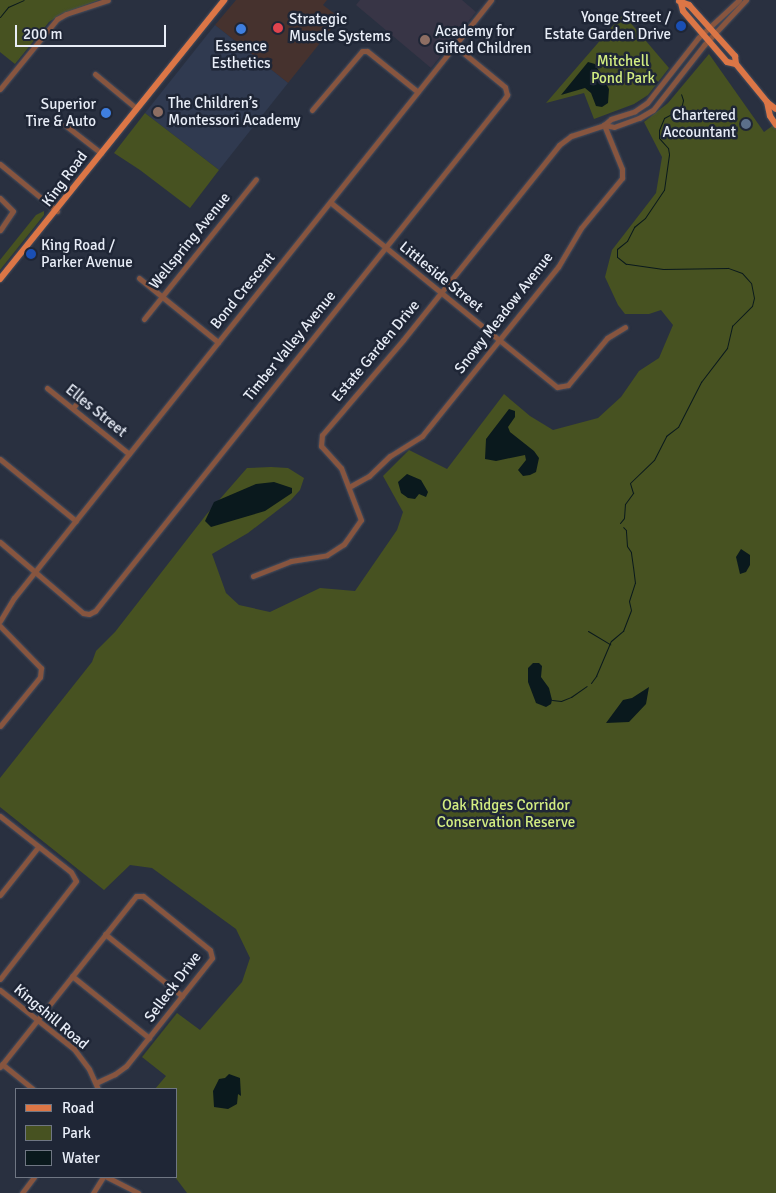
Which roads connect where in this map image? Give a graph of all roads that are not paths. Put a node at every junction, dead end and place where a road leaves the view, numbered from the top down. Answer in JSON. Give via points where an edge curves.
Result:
{"nodes":[{"id":1,"x":108,"y":0,"type":"edge"},
{"id":2,"x":224,"y":0,"type":"edge"},
{"id":3,"x":491,"y":0,"type":"edge"},
{"id":4,"x":739,"y":0,"type":"edge"},
{"id":5,"x":746,"y":0,"type":"edge"},
{"id":6,"x":680,"y":2,"type":"edge"},
{"id":7,"x":710,"y":28,"type":"junction"},
{"id":8,"x":715,"y":33,"type":"junction"},
{"id":9,"x":704,"y":34,"type":"junction"},
{"id":10,"x":709,"y":40,"type":"junction"},
{"id":11,"x":454,"y":46,"type":"junction"},
{"id":12,"x":681,"y":58,"type":"junction"},
{"id":13,"x":690,"y":64,"type":"junction"},
{"id":14,"x":736,"y":64,"type":"junction"},
{"id":15,"x":95,"y":74,"type":"dead end"},
{"id":16,"x":0,"y":89,"type":"edge"},
{"id":17,"x":418,"y":92,"type":"junction"},
{"id":18,"x":767,"y":102,"type":"junction"},
{"id":19,"x":136,"y":108,"type":"junction"},
{"id":20,"x":776,"y":109,"type":"edge"},
{"id":21,"x":312,"y":110,"type":"dead end"},
{"id":22,"x":65,"y":125,"type":"dead end"},
{"id":23,"x":604,"y":125,"type":"junction"},
{"id":24,"x":776,"y":125,"type":"edge"},
{"id":25,"x":101,"y":153,"type":"junction"},
{"id":26,"x":0,"y":164,"type":"edge"},
{"id":27,"x":256,"y":179,"type":"dead end"},
{"id":28,"x":0,"y":198,"type":"edge"},
{"id":29,"x":330,"y":202,"type":"junction"},
{"id":30,"x":57,"y":211,"type":"junction"},
{"id":31,"x":0,"y":230,"type":"edge"},
{"id":32,"x":385,"y":248,"type":"junction"},
{"id":33,"x":139,"y":278,"type":"dead end"},
{"id":34,"x":0,"y":280,"type":"edge"},
{"id":35,"x":441,"y":292,"type":"junction"},
{"id":36,"x":162,"y":296,"type":"junction"},
{"id":37,"x":144,"y":319,"type":"dead end"},
{"id":38,"x":625,"y":327,"type":"dead end"},
{"id":39,"x":500,"y":340,"type":"junction"},
{"id":40,"x":218,"y":342,"type":"junction"},
{"id":41,"x":47,"y":388,"type":"dead end"},
{"id":42,"x":82,"y":396,"type":"dead end"},
{"id":43,"x":72,"y":408,"type":"junction"},
{"id":44,"x":129,"y":454,"type":"junction"},
{"id":45,"x":0,"y":459,"type":"edge"},
{"id":46,"x":349,"y":486,"type":"junction"},
{"id":47,"x":76,"y":520,"type":"junction"},
{"id":48,"x":0,"y":542,"type":"edge"},
{"id":49,"x":34,"y":573,"type":"junction"},
{"id":50,"x":253,"y":576,"type":"dead end"},
{"id":51,"x":0,"y":621,"type":"edge"},
{"id":52,"x":0,"y":626,"type":"edge"},
{"id":53,"x":0,"y":726,"type":"edge"},
{"id":54,"x":0,"y":816,"type":"edge"},
{"id":55,"x":38,"y":847,"type":"junction"},
{"id":56,"x":0,"y":895,"type":"edge"},
{"id":57,"x":105,"y":934,"type":"junction"},
{"id":58,"x":72,"y":976,"type":"junction"},
{"id":59,"x":0,"y":979,"type":"edge"},
{"id":60,"x":0,"y":990,"type":"edge"},
{"id":61,"x":182,"y":996,"type":"junction"},
{"id":62,"x":37,"y":1020,"type":"junction"},
{"id":63,"x":149,"y":1038,"type":"junction"},
{"id":64,"x":1,"y":1065,"type":"edge"},
{"id":65,"x":96,"y":1083,"type":"junction"},
{"id":66,"x":32,"y":1088,"type":"edge"},
{"id":67,"x":98,"y":1088,"type":"edge"},
{"id":68,"x":33,"y":1178,"type":"edge"},
{"id":69,"x":102,"y":1178,"type":"edge"},
{"id":70,"x":109,"y":1178,"type":"edge"},
{"id":71,"x":22,"y":1193,"type":"edge"},
{"id":72,"x":93,"y":1193,"type":"edge"},
{"id":73,"x":138,"y":1193,"type":"edge"}],
"edges":[{"from":1,"to":16,"type":"street","via":[[57,19]]},
{"from":2,"to":19,"type":"main road","name":"King Road"},
{"from":3,"to":11,"type":"street","name":"Bond Crescent"},
{"from":4,"to":7,"type":"street","name":"Estate Garden Drive"},
{"from":5,"to":8,"type":"street","name":"Estate Garden Drive"},
{"from":6,"to":7,"type":"main road","via":[[689,5]]},
{"from":6,"to":9,"type":"main road","via":[[683,11]]},
{"from":7,"to":8,"type":"main road"},
{"from":7,"to":9,"type":"street","name":"Estate Garden Drive"},
{"from":8,"to":10,"type":"street","name":"Estate Garden Drive"},
{"from":8,"to":14,"type":"main road","via":[[735,56]]},
{"from":9,"to":10,"type":"main road"},
{"from":9,"to":12,"type":"street","name":"Estate Garden Drive"},
{"from":10,"to":13,"type":"street","name":"Estate Garden Drive"},
{"from":10,"to":14,"type":"main road","via":[[727,62]]},
{"from":11,"to":17,"type":"street","name":"Bond Crescent"},
{"from":11,"to":32,"type":"street","name":"Timber Valley Avenue","via":[[504,85],[508,95]]},
{"from":12,"to":13,"type":"street"},
{"from":12,"to":23,"type":"street","name":"Estate Garden Drive","via":[[648,103]]},
{"from":13,"to":23,"type":"street","name":"Estate Garden Drive","via":[[653,110],[614,127]]},
{"from":14,"to":18,"type":"main road"},
{"from":15,"to":19,"type":"street"},
{"from":17,"to":21,"type":"street","via":[[367,51],[362,51]]},
{"from":17,"to":29,"type":"street","name":"Bond Crescent"},
{"from":18,"to":20,"type":"main road"},
{"from":18,"to":24,"type":"main road"},
{"from":19,"to":25,"type":"main road","name":"King Road"},
{"from":22,"to":25,"type":"street"},
{"from":23,"to":35,"type":"street","name":"Estate Garden Drive","via":[[571,136],[559,145]]},
{"from":23,"to":39,"type":"street","name":"Snowy Meadow Avenue","via":[[623,176],[582,228],[558,267]]},
{"from":25,"to":30,"type":"main road","name":"King Road"},
{"from":26,"to":30,"type":"street"},
{"from":27,"to":36,"type":"street","name":"Wellspring Avenue"},
{"from":28,"to":31,"type":"street","via":[[13,211]]},
{"from":29,"to":32,"type":"street","name":"Littleside Street"},
{"from":29,"to":40,"type":"street","name":"Bond Crescent"},
{"from":30,"to":34,"type":"main road","name":"King Road"},
{"from":32,"to":35,"type":"street","name":"Littleside Street"},
{"from":32,"to":49,"type":"street","name":"Timber Valley Avenue","via":[[95,611],[83,613]]},
{"from":33,"to":36,"type":"street"},
{"from":35,"to":39,"type":"street","name":"Littleside Street"},
{"from":35,"to":46,"type":"street","name":"Estate Garden Drive","via":[[321,437],[320,446],[338,464]]},
{"from":36,"to":37,"type":"street","name":"Wellspring Avenue"},
{"from":36,"to":40,"type":"street"},
{"from":38,"to":39,"type":"street","name":"Littleside Street","via":[[607,338],[574,379],[562,388]]},
{"from":39,"to":46,"type":"street","name":"Snowy Meadow Avenue","via":[[422,436],[390,456],[369,476]]},
{"from":40,"to":44,"type":"street","name":"Bond Crescent"},
{"from":41,"to":43,"type":"street","name":"Elles Street"},
{"from":42,"to":43,"type":"street"},
{"from":43,"to":44,"type":"street","name":"Elles Street"},
{"from":44,"to":47,"type":"street","name":"Bond Crescent"},
{"from":45,"to":47,"type":"street"},
{"from":46,"to":50,"type":"street","name":"Estate Garden Drive","via":[[361,520],[344,544],[327,556],[291,562]]},
{"from":47,"to":49,"type":"street","name":"Bond Crescent"},
{"from":48,"to":49,"type":"street","name":"Timber Valley Avenue"},
{"from":49,"to":51,"type":"street","name":"Bond Crescent"},
{"from":52,"to":53,"type":"street","via":[[41,668],[40,677]]},
{"from":54,"to":55,"type":"street"},
{"from":55,"to":56,"type":"street"},
{"from":55,"to":59,"type":"street","via":[[71,872],[76,881]]},
{"from":57,"to":58,"type":"street","name":"Selleck Drive"},
{"from":57,"to":61,"type":"street"},
{"from":57,"to":61,"type":"street","name":"Selleck Drive","via":[[136,896],[143,896],[156,906],[212,952],[210,961]]},
{"from":58,"to":62,"type":"street","name":"Selleck Drive"},
{"from":58,"to":63,"type":"street"},
{"from":60,"to":62,"type":"street","name":"Kingshill Road"},
{"from":61,"to":63,"type":"street","name":"Selleck Drive"},
{"from":62,"to":64,"type":"street","name":"Selleck Drive"},
{"from":62,"to":65,"type":"street","name":"Kingshill Road","via":[[74,1049]]},
{"from":63,"to":65,"type":"street","name":"Selleck Drive","via":[[122,1070]]},
{"from":64,"to":66,"type":"street"},
{"from":65,"to":67,"type":"street","name":"Kingshill Road"},
{"from":68,"to":71,"type":"street"},
{"from":69,"to":72,"type":"street"},
{"from":70,"to":73,"type":"street"}]}
